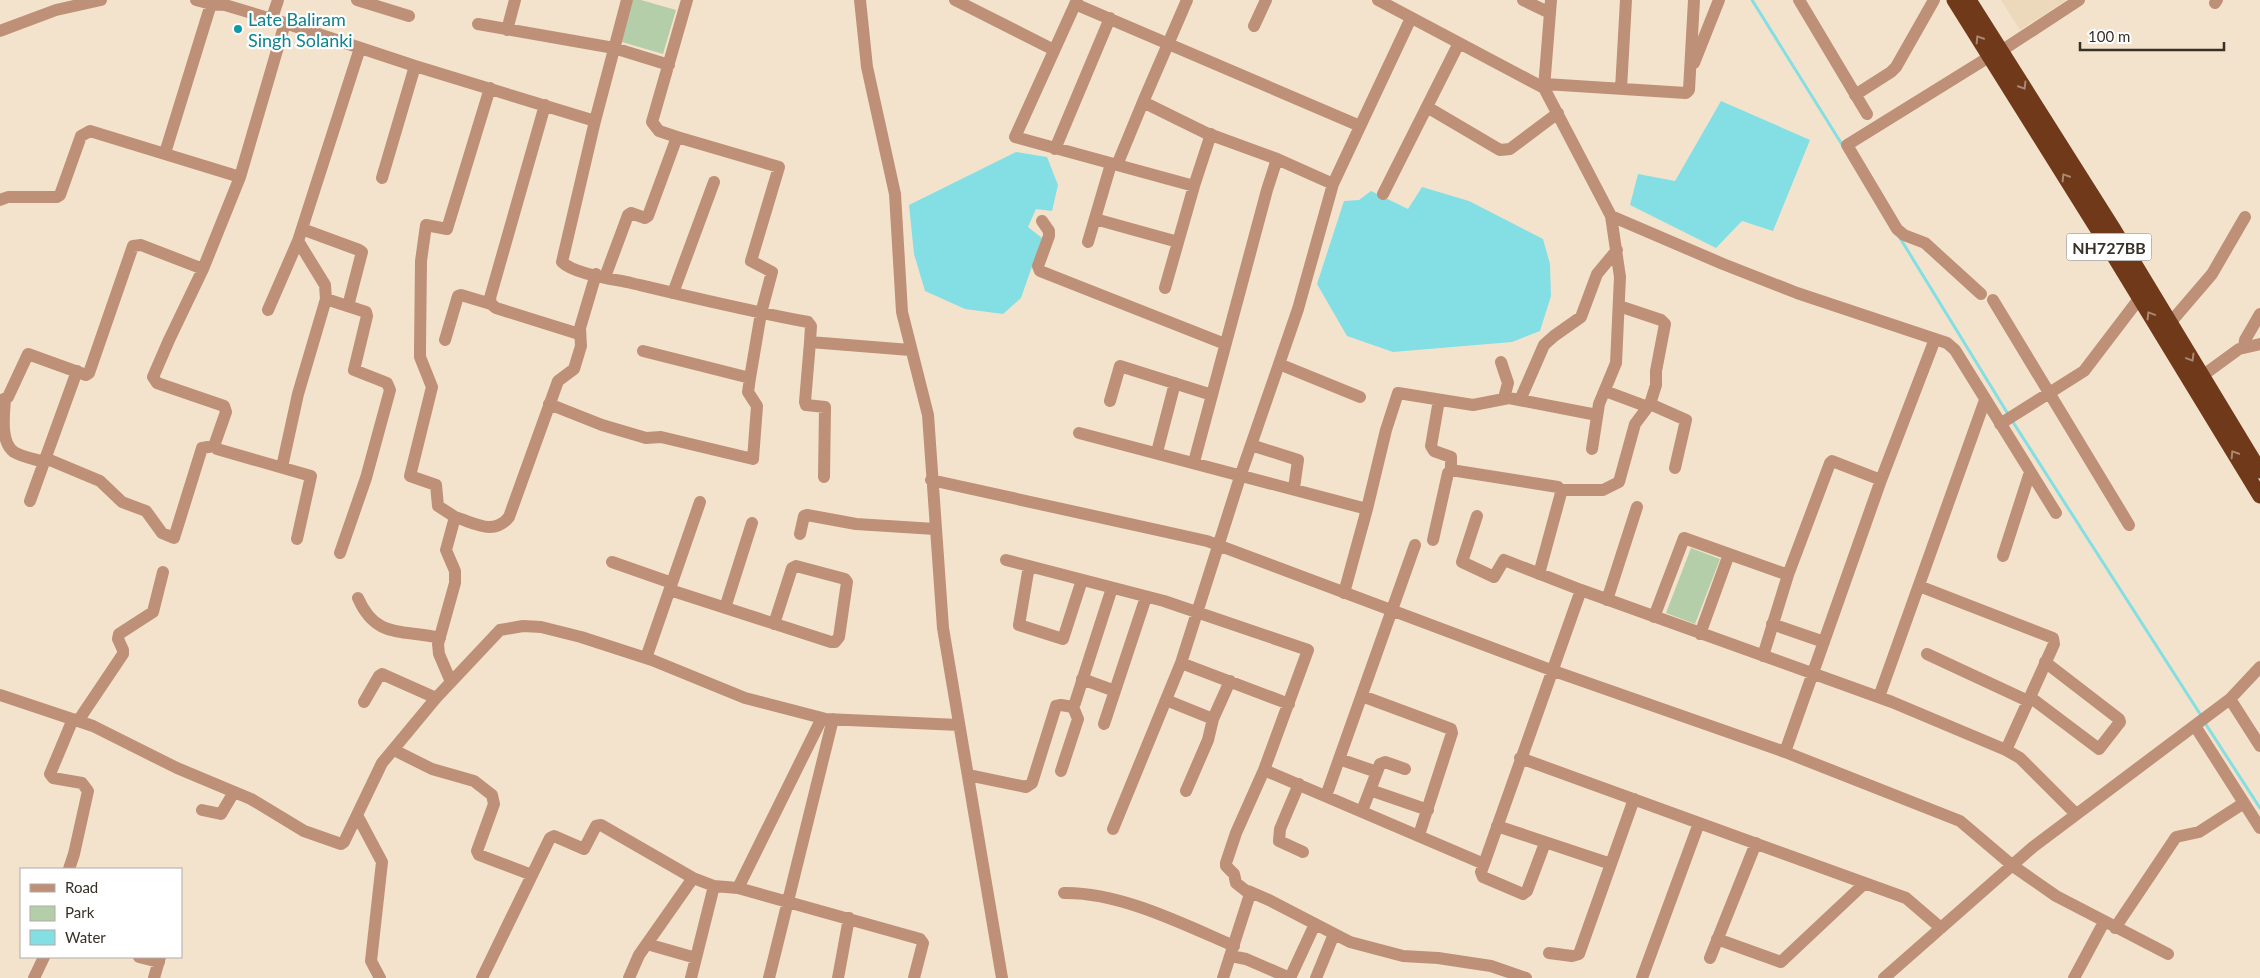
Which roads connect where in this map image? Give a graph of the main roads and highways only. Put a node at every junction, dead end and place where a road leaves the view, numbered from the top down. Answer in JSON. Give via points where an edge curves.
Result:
{"nodes":[{"id":1,"x":1954,"y":0,"type":"edge"},
{"id":2,"x":1970,"y":0,"type":"edge"},
{"id":3,"x":1995,"y":54,"type":"junction"},
{"id":4,"x":2144,"y":292,"type":"junction"},
{"id":5,"x":2260,"y":471,"type":"edge"},
{"id":6,"x":2260,"y":496,"type":"edge"}],
"edges":[{"from":3,"to":1,"type":"highway","number":"NH727BB","one_way":true},
{"from":2,"to":3,"type":"highway","number":"NH727BB"},
{"from":3,"to":4,"type":"highway","number":"NH727BB"},
{"from":4,"to":5,"type":"highway","number":"NH727BB","one_way":true,"via":[[2170,323]]},
{"from":6,"to":4,"type":"highway","number":"NH727BB","one_way":true}]}
